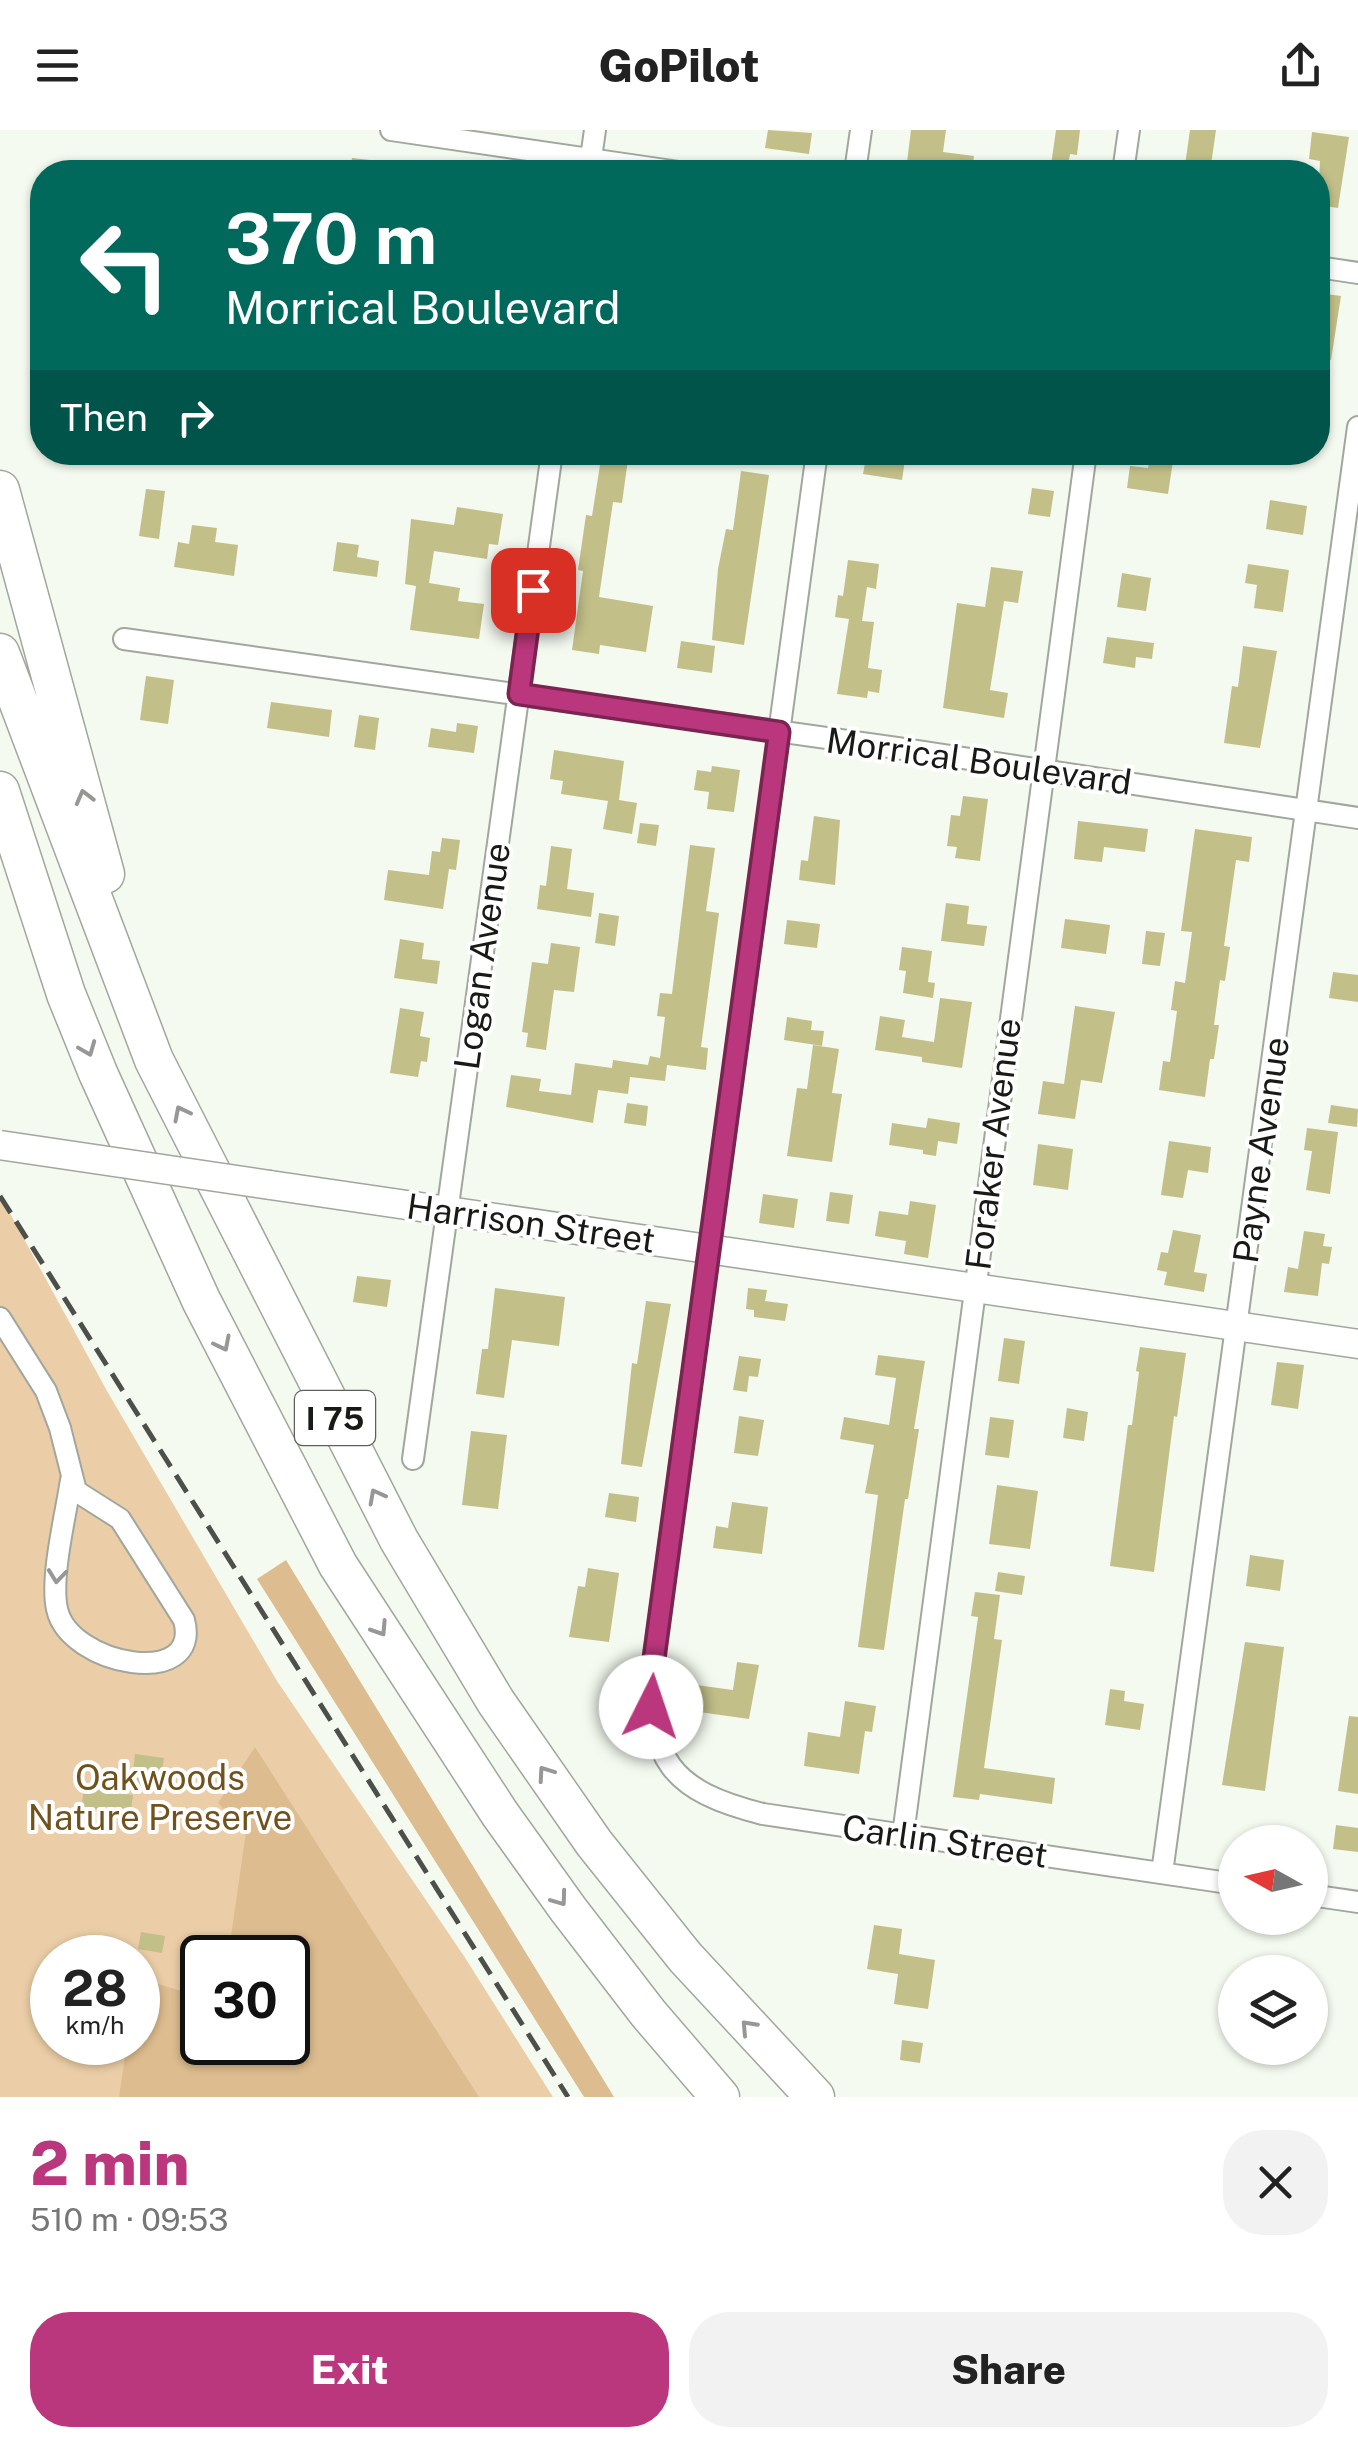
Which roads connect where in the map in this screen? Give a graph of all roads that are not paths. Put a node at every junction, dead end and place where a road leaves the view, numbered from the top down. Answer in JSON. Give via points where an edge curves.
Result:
{"nodes":[{"id":1,"x":390,"y":130,"type":"edge"},
{"id":2,"x":595,"y":130,"type":"edge"},
{"id":3,"x":862,"y":130,"type":"edge"},
{"id":4,"x":1129,"y":130,"type":"edge"},
{"id":5,"x":557,"y":160,"type":"edge"},
{"id":6,"x":591,"y":160,"type":"edge"},
{"id":7,"x":857,"y":160,"type":"edge"},
{"id":8,"x":1125,"y":160,"type":"edge"},
{"id":9,"x":1330,"y":269,"type":"edge"},
{"id":10,"x":1358,"y":273,"type":"edge"},
{"id":11,"x":1358,"y":427,"type":"edge"},
{"id":12,"x":550,"y":465,"type":"edge"},
{"id":13,"x":815,"y":465,"type":"edge"},
{"id":14,"x":1084,"y":465,"type":"edge"},
{"id":15,"x":0,"y":490,"type":"edge"},
{"id":16,"x":124,"y":639,"type":"dead end"},
{"id":17,"x":0,"y":653,"type":"edge"},
{"id":18,"x":519,"y":694,"type":"junction"},
{"id":19,"x":779,"y":732,"type":"junction"},
{"id":20,"x":1044,"y":770,"type":"junction"},
{"id":21,"x":0,"y":791,"type":"edge"},
{"id":22,"x":1307,"y":810,"type":"junction"},
{"id":23,"x":1358,"y":818,"type":"edge"},
{"id":24,"x":0,"y":827,"type":"edge"},
{"id":25,"x":66,"y":994,"type":"junction"},
{"id":26,"x":154,"y":1060,"type":"junction"},
{"id":27,"x":0,"y":1145,"type":"edge"},
{"id":28,"x":446,"y":1210,"type":"junction"},
{"id":29,"x":710,"y":1250,"type":"junction"},
{"id":30,"x":974,"y":1289,"type":"junction"},
{"id":31,"x":0,"y":1318,"type":"edge"},
{"id":32,"x":1236,"y":1326,"type":"junction"},
{"id":33,"x":1358,"y":1344,"type":"edge"},
{"id":34,"x":413,"y":1459,"type":"dead end"},
{"id":35,"x":71,"y":1480,"type":"junction"},
{"id":36,"x":903,"y":1835,"type":"junction"},
{"id":37,"x":1162,"y":1873,"type":"junction"},
{"id":38,"x":1218,"y":1881,"type":"edge"},
{"id":39,"x":1328,"y":1898,"type":"edge"},
{"id":40,"x":1358,"y":1902,"type":"edge"},
{"id":41,"x":720,"y":2097,"type":"edge"},
{"id":42,"x":815,"y":2097,"type":"edge"}],
"edges":[{"from":1,"to":5,"type":"street"},
{"from":2,"to":6,"type":"street"},
{"from":3,"to":7,"type":"street"},
{"from":4,"to":8,"type":"street"},
{"from":9,"to":10,"type":"street"},
{"from":11,"to":22,"type":"street","name":"Payne Avenue"},
{"from":12,"to":18,"type":"street","name":"Logan Avenue"},
{"from":13,"to":19,"type":"street"},
{"from":14,"to":20,"type":"street","name":"Foraker Avenue"},
{"from":26,"to":15,"type":"highway","one_way":true},
{"from":16,"to":18,"type":"street","name":"Morrical Boulevard"},
{"from":17,"to":26,"type":"highway","number":"I 75"},
{"from":18,"to":19,"type":"street","name":"Morrical Boulevard"},
{"from":18,"to":28,"type":"street","name":"Logan Avenue"},
{"from":19,"to":20,"type":"street","name":"Morrical Boulevard"},
{"from":19,"to":29,"type":"street"},
{"from":20,"to":22,"type":"street","name":"Morrical Boulevard"},
{"from":20,"to":30,"type":"street","name":"Foraker Avenue"},
{"from":21,"to":25,"type":"highway","number":"I 75"},
{"from":22,"to":23,"type":"street","name":"Morrical Boulevard"},
{"from":22,"to":32,"type":"street","name":"Payne Avenue"},
{"from":24,"to":25,"type":"highway"},
{"from":25,"to":41,"type":"highway","number":"I 75","one_way":true,"via":[[201,1300],[338,1564],[568,1909]]},
{"from":42,"to":26,"type":"highway","number":"I 75","one_way":true,"via":[[643,1906],[496,1702],[390,1523]]},
{"from":27,"to":28,"type":"street","name":"Harrison Street","bridge":true},
{"from":28,"to":29,"type":"street","name":"Harrison Street"},
{"from":28,"to":34,"type":"street","name":"Logan Avenue"},
{"from":29,"to":30,"type":"street","name":"Harrison Street"},
{"from":29,"to":36,"type":"street","name":"Carlin Street","via":[[653,1666],[652,1726],[669,1764],[724,1804]]},
{"from":30,"to":32,"type":"street","name":"Harrison Street"},
{"from":30,"to":36,"type":"street","name":"Foraker Avenue"},
{"from":31,"to":35,"type":"street","via":[[46,1391]]},
{"from":32,"to":33,"type":"street","name":"Harrison Street"},
{"from":32,"to":37,"type":"street","name":"Payne Avenue"},
{"from":35,"to":35,"type":"street","one_way":true,"via":[[56,1583],[61,1622],[78,1643],[101,1655],[166,1661],[178,1656],[186,1645],[184,1620],[128,1529],[110,1510],[86,1500]]},
{"from":36,"to":37,"type":"street","name":"Carlin Street"},
{"from":37,"to":38,"type":"street","name":"Carlin Street"},
{"from":39,"to":40,"type":"street"}]}
